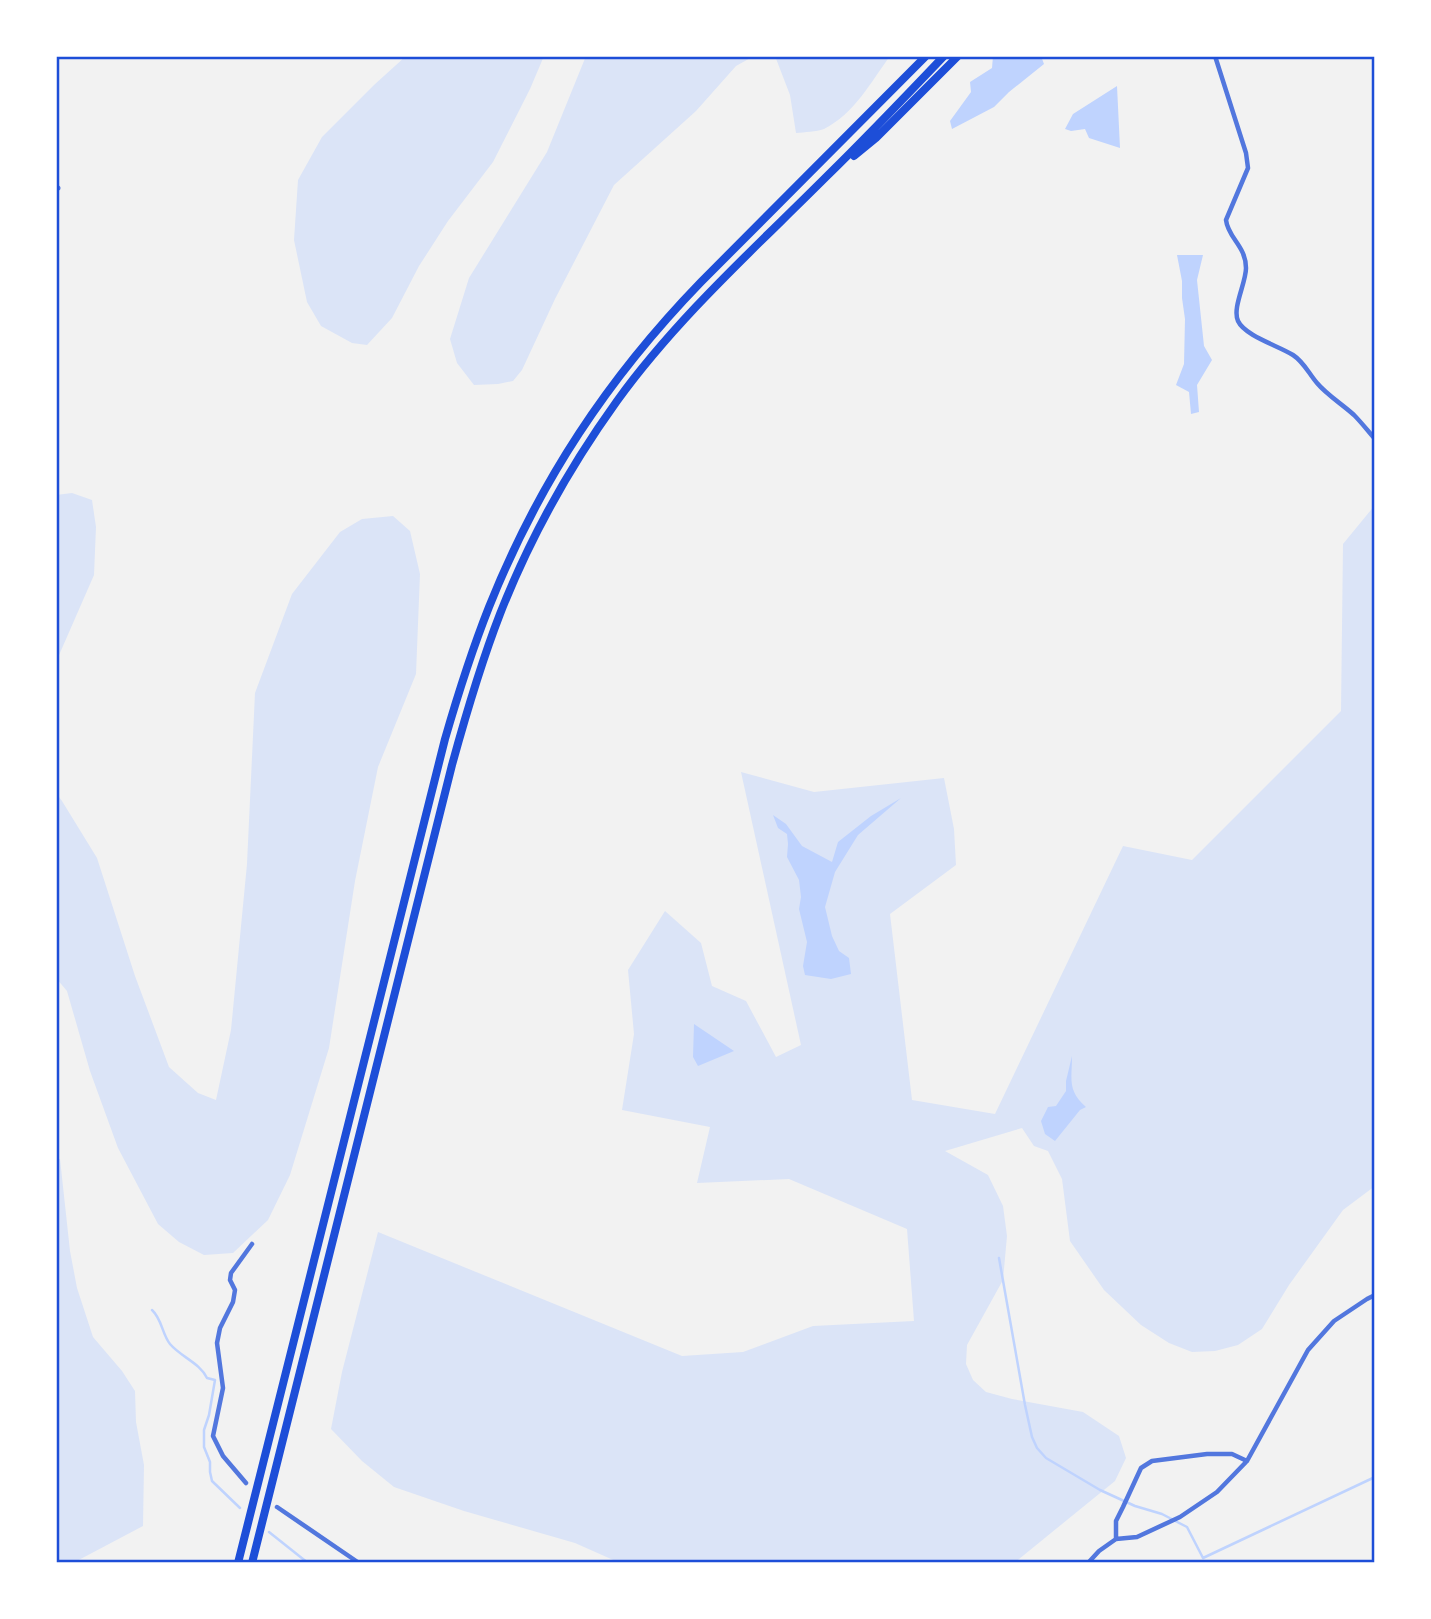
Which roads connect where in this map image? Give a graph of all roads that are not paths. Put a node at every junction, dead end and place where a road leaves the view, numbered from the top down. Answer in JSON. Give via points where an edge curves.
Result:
{"nodes":[{"id":1,"x":926,"y":56,"type":"edge"},
{"id":2,"x":944,"y":56,"type":"edge"},
{"id":3,"x":958,"y":56,"type":"edge"},
{"id":4,"x":1215,"y":56,"type":"edge"},
{"id":5,"x":826,"y":177,"type":"junction"},
{"id":6,"x":1375,"y":439,"type":"edge"},
{"id":7,"x":252,"y":1244,"type":"dead end"},
{"id":8,"x":1375,"y":1295,"type":"edge"},
{"id":9,"x":1247,"y":1461,"type":"junction"},
{"id":10,"x":246,"y":1483,"type":"dead end"},
{"id":11,"x":277,"y":1507,"type":"dead end"},
{"id":12,"x":1116,"y":1539,"type":"junction"},
{"id":13,"x":238,"y":1563,"type":"edge"},
{"id":14,"x":252,"y":1563,"type":"edge"},
{"id":15,"x":359,"y":1563,"type":"edge"},
{"id":16,"x":1088,"y":1563,"type":"edge"}],
"edges":[{"from":1,"to":13,"type":"highway","via":[[701,282],[636,355],[584,424],[510,558],[473,650],[439,762]]},
{"from":2,"to":5,"type":"highway"},
{"from":3,"to":5,"type":"highway","via":[[876,138]]},
{"from":4,"to":6,"type":"street","via":[[1248,168],[1226,220],[1245,254],[1238,322],[1293,355]]},
{"from":5,"to":14,"type":"highway","via":[[689,313],[619,399],[563,485],[501,612],[446,786]]},
{"from":7,"to":10,"type":"street","via":[[231,1273],[233,1302],[217,1343],[223,1388],[213,1436]]},
{"from":8,"to":9,"type":"street","via":[[1334,1321],[1308,1350]]},
{"from":9,"to":12,"type":"street","via":[[1217,1492],[1179,1518],[1137,1537]]},
{"from":9,"to":12,"type":"street","via":[[1232,1454],[1152,1461],[1141,1468],[1116,1521]]},
{"from":11,"to":15,"type":"street"},
{"from":12,"to":16,"type":"street"}]}
